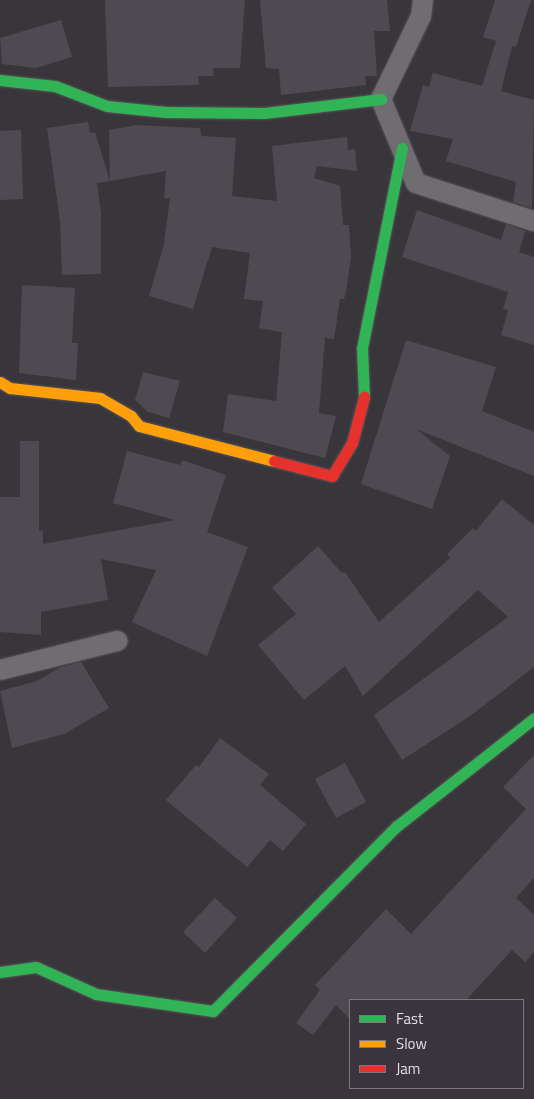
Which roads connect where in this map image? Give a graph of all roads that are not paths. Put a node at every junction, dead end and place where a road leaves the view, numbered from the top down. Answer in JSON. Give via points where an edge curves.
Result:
{"nodes":[{"id":1,"x":423,"y":0,"type":"edge"},
{"id":2,"x":0,"y":80,"type":"edge"},
{"id":3,"x":381,"y":99,"type":"junction"},
{"id":4,"x":402,"y":148,"type":"junction"},
{"id":5,"x":534,"y":222,"type":"edge"},
{"id":6,"x":0,"y":382,"type":"edge"},
{"id":7,"x":118,"y":641,"type":"dead end"},
{"id":8,"x":0,"y":670,"type":"edge"},
{"id":9,"x":534,"y":718,"type":"edge"},
{"id":10,"x":0,"y":972,"type":"edge"}],
"edges":[{"from":1,"to":3,"type":"street","via":[[422,16]]},
{"from":2,"to":3,"type":"street","via":[[55,86],[107,106],[166,112],[264,113]]},
{"from":3,"to":4,"type":"street"},
{"from":4,"to":5,"type":"street","via":[[416,183]]},
{"from":4,"to":6,"type":"street","via":[[362,348],[365,394],[352,443],[332,476],[139,426],[131,416],[100,398],[10,388]]},
{"from":7,"to":8,"type":"street"},
{"from":9,"to":10,"type":"street","via":[[397,826],[213,1011],[96,994],[36,967]]}]}
